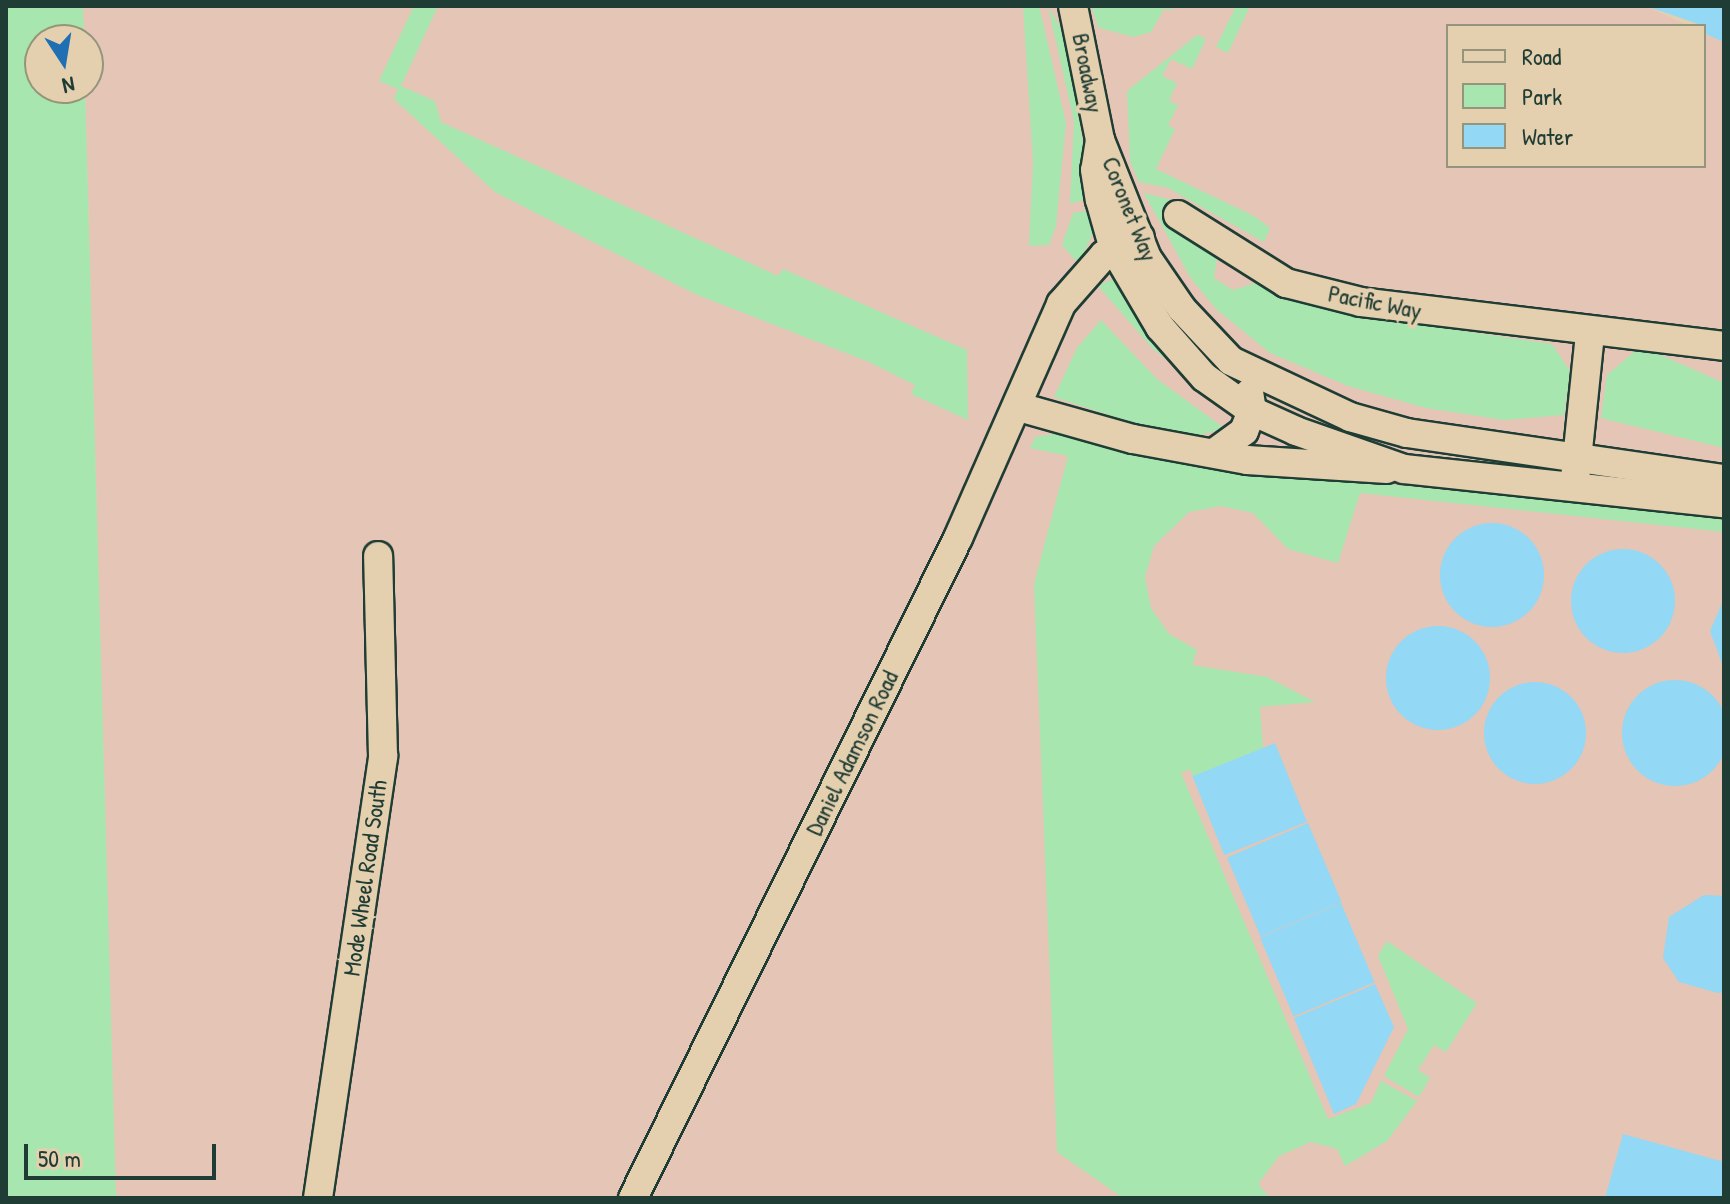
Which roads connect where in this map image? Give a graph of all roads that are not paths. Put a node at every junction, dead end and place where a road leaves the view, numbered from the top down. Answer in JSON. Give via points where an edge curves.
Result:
{"nodes":[{"id":1,"x":1073,"y":6,"type":"edge"},
{"id":2,"x":1100,"y":140,"type":"junction"},
{"id":3,"x":1178,"y":215,"type":"dead end"},
{"id":4,"x":1140,"y":237,"type":"junction"},
{"id":5,"x":1114,"y":249,"type":"junction"},
{"id":6,"x":1590,"y":334,"type":"junction"},
{"id":7,"x":1724,"y":346,"type":"edge"},
{"id":8,"x":1231,"y":361,"type":"junction"},
{"id":9,"x":1019,"y":407,"type":"junction"},
{"id":10,"x":1252,"y":411,"type":"junction"},
{"id":11,"x":1214,"y":453,"type":"junction"},
{"id":12,"x":1577,"y":460,"type":"junction"},
{"id":13,"x":1404,"y":469,"type":"junction"},
{"id":14,"x":1724,"y":479,"type":"edge"},
{"id":15,"x":1574,"y":488,"type":"junction"},
{"id":16,"x":1724,"y":503,"type":"edge"},
{"id":17,"x":378,"y":556,"type":"dead end"},
{"id":18,"x":318,"y":1198,"type":"edge"},
{"id":19,"x":633,"y":1198,"type":"edge"}],
"edges":[{"from":1,"to":2,"type":"street","name":"Broadway"},
{"from":2,"to":4,"type":"street","name":"Coronet Way"},
{"from":2,"to":5,"type":"street","name":"Coronet Way","via":[[1095,170]]},
{"from":3,"to":6,"type":"street","name":"Pacific Way","via":[[1286,283],[1361,302]]},
{"from":4,"to":5,"type":"street"},
{"from":4,"to":8,"type":"street","name":"Coronet Way","via":[[1162,282]]},
{"from":5,"to":9,"type":"street","name":"Daniel Adamson Road","via":[[1061,304]]},
{"from":5,"to":10,"type":"street","name":"Coronet Way","via":[[1181,353]]},
{"from":6,"to":7,"type":"street","name":"Pacific Way"},
{"from":6,"to":12,"type":"street"},
{"from":8,"to":10,"type":"street"},
{"from":8,"to":12,"type":"street","name":"Coronet Way","via":[[1350,417],[1482,448]]},
{"from":9,"to":11,"type":"street","via":[[1133,439]]},
{"from":9,"to":19,"type":"street","name":"Daniel Adamson Road"},
{"from":10,"to":11,"type":"street","via":[[1244,431]]},
{"from":10,"to":13,"type":"street","name":"Coronet Way"},
{"from":11,"to":13,"type":"street","via":[[1346,471]]},
{"from":12,"to":14,"type":"street","name":"Coronet Way"},
{"from":12,"to":15,"type":"street"},
{"from":13,"to":15,"type":"street","name":"Coronet Way"},
{"from":15,"to":16,"type":"street","name":"Coronet Way"},
{"from":17,"to":18,"type":"street","name":"Mode Wheel Road South","via":[[383,756]]}]}
